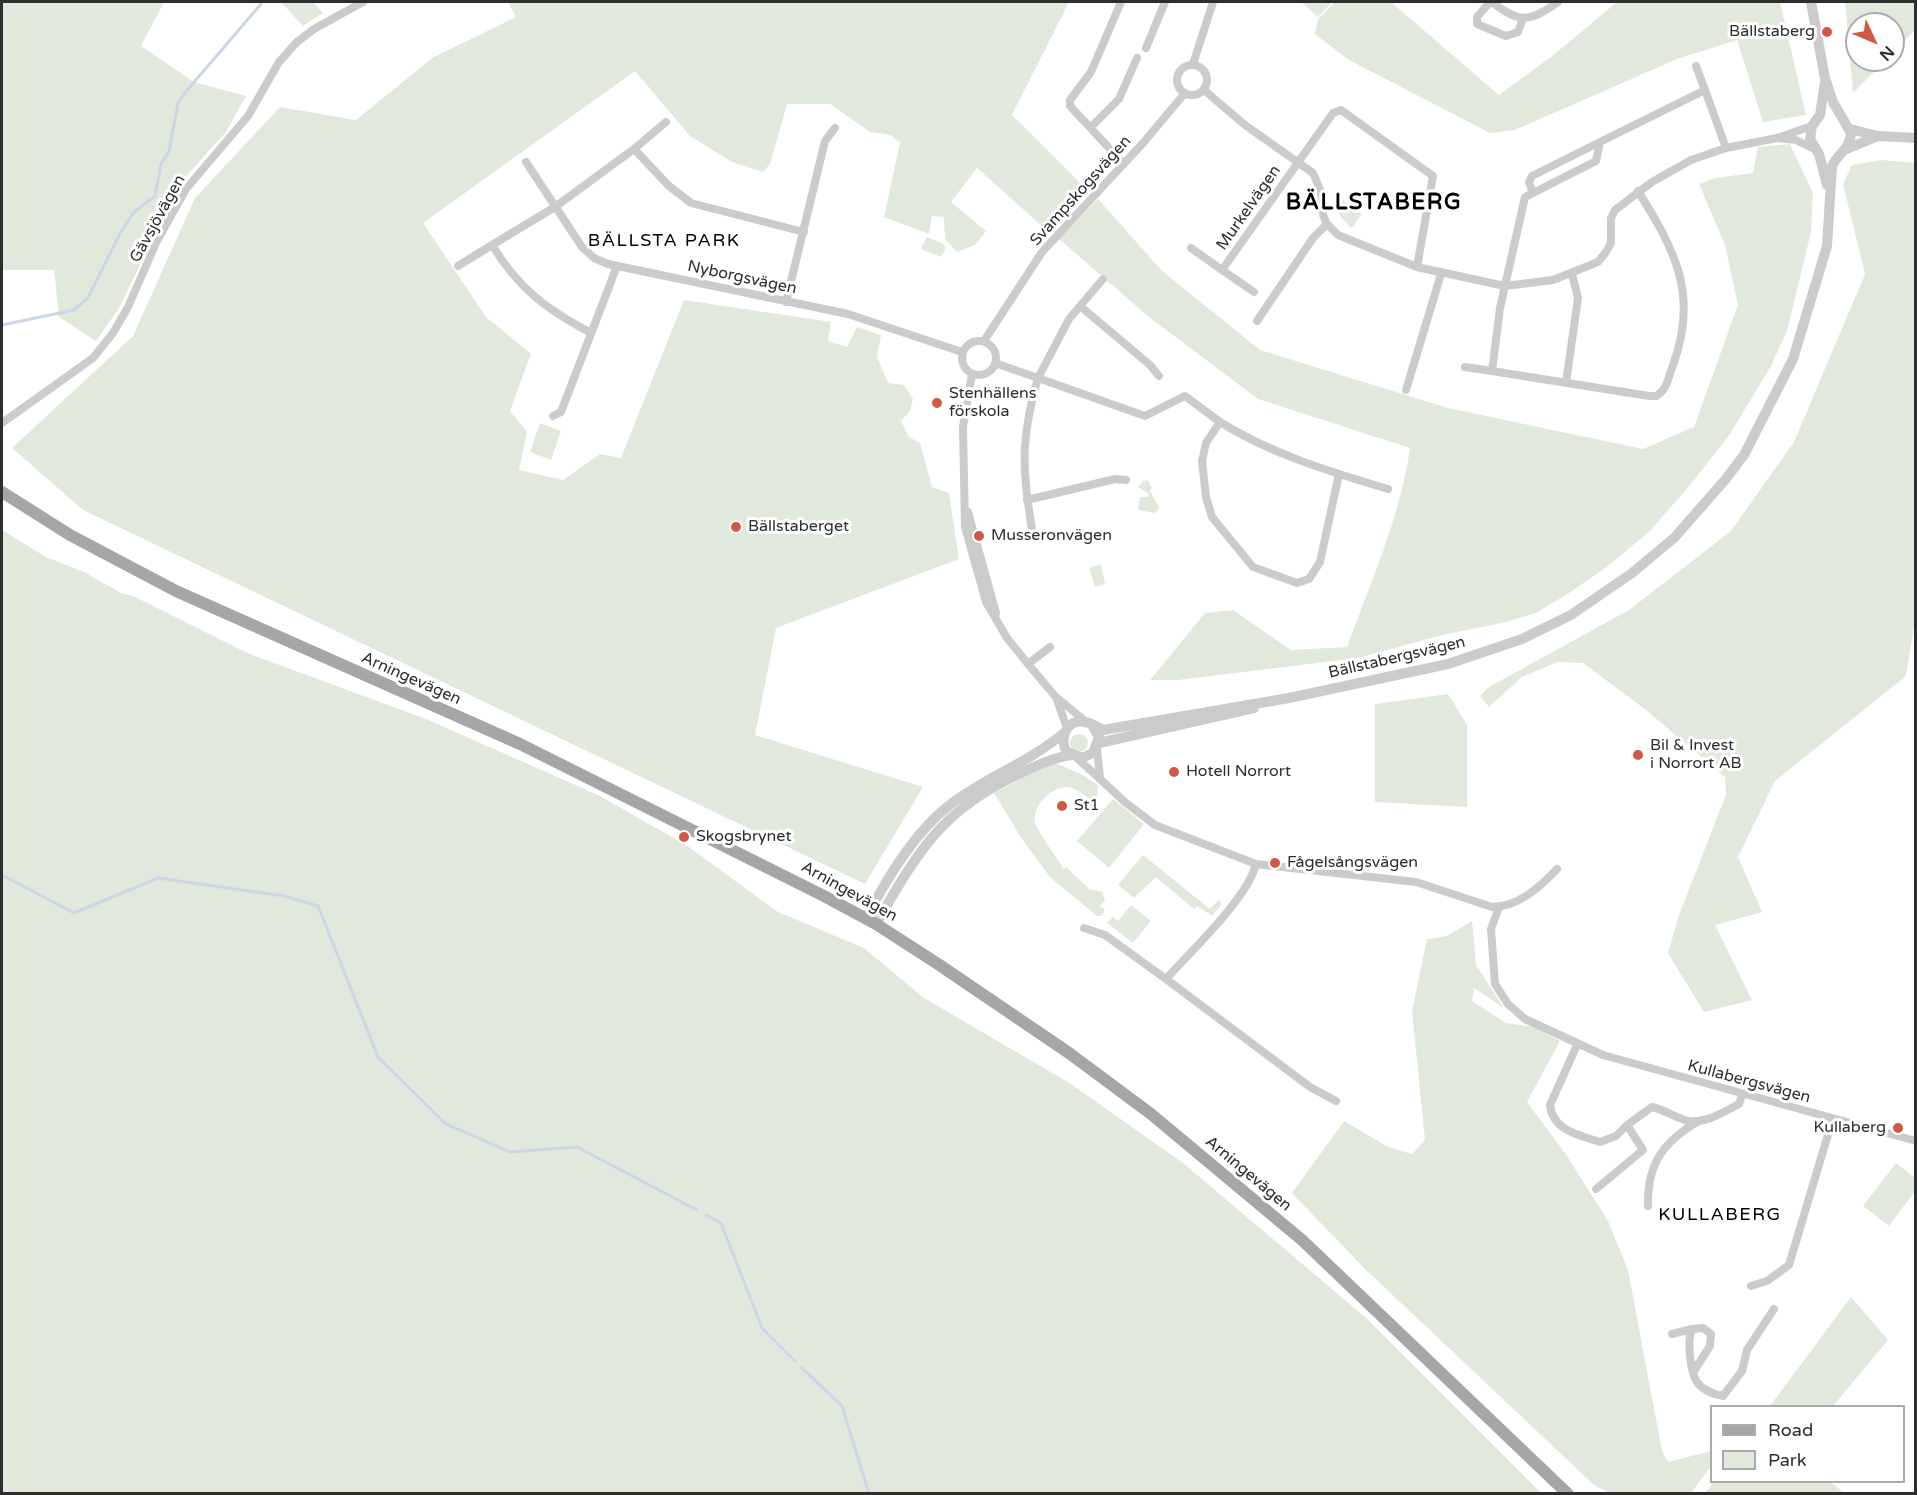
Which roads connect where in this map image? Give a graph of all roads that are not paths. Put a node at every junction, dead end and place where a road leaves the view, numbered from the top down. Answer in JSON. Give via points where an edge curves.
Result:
{"nodes":[{"id":1,"x":363,"y":2,"type":"edge"},
{"id":2,"x":1121,"y":2,"type":"edge"},
{"id":3,"x":1165,"y":2,"type":"edge"},
{"id":4,"x":1213,"y":2,"type":"edge"},
{"id":5,"x":1491,"y":2,"type":"edge"},
{"id":6,"x":1558,"y":2,"type":"edge"},
{"id":7,"x":1811,"y":2,"type":"edge"},
{"id":8,"x":1523,"y":18,"type":"junction"},
{"id":9,"x":1146,"y":48,"type":"dead end"},
{"id":10,"x":1137,"y":58,"type":"dead end"},
{"id":11,"x":1193,"y":64,"type":"junction"},
{"id":12,"x":1696,"y":66,"type":"dead end"},
{"id":13,"x":1825,"y":78,"type":"junction"},
{"id":14,"x":1204,"y":90,"type":"junction"},
{"id":15,"x":1705,"y":90,"type":"junction"},
{"id":16,"x":1185,"y":93,"type":"junction"},
{"id":17,"x":1842,"y":120,"type":"junction"},
{"id":18,"x":666,"y":122,"type":"dead end"},
{"id":19,"x":1815,"y":123,"type":"junction"},
{"id":20,"x":1091,"y":127,"type":"junction"},
{"id":21,"x":835,"y":129,"type":"dead end"},
{"id":22,"x":1850,"y":129,"type":"junction"},
{"id":23,"x":1878,"y":136,"type":"junction"},
{"id":24,"x":1777,"y":138,"type":"junction"},
{"id":25,"x":1916,"y":138,"type":"edge"},
{"id":26,"x":1600,"y":142,"type":"junction"},
{"id":27,"x":1726,"y":148,"type":"junction"},
{"id":28,"x":634,"y":149,"type":"junction"},
{"id":29,"x":1816,"y":151,"type":"junction"},
{"id":30,"x":1842,"y":153,"type":"junction"},
{"id":31,"x":526,"y":162,"type":"dead end"},
{"id":32,"x":1298,"y":162,"type":"junction"},
{"id":33,"x":1124,"y":163,"type":"junction"},
{"id":34,"x":1638,"y":191,"type":"junction"},
{"id":35,"x":1533,"y":193,"type":"junction"},
{"id":36,"x":1830,"y":200,"type":"junction"},
{"id":37,"x":555,"y":207,"type":"junction"},
{"id":38,"x":1327,"y":224,"type":"junction"},
{"id":39,"x":804,"y":232,"type":"junction"},
{"id":40,"x":492,"y":245,"type":"junction"},
{"id":41,"x":1191,"y":248,"type":"dead end"},
{"id":42,"x":458,"y":266,"type":"dead end"},
{"id":43,"x":617,"y":266,"type":"junction"},
{"id":44,"x":1417,"y":267,"type":"junction"},
{"id":45,"x":1222,"y":270,"type":"junction"},
{"id":46,"x":1441,"y":274,"type":"junction"},
{"id":47,"x":1572,"y":274,"type":"junction"},
{"id":48,"x":1103,"y":279,"type":"dead end"},
{"id":49,"x":1505,"y":286,"type":"junction"},
{"id":50,"x":1254,"y":292,"type":"dead end"},
{"id":51,"x":786,"y":302,"type":"junction"},
{"id":52,"x":1080,"y":306,"type":"junction"},
{"id":53,"x":1257,"y":321,"type":"dead end"},
{"id":54,"x":591,"y":333,"type":"junction"},
{"id":55,"x":984,"y":341,"type":"junction"},
{"id":56,"x":962,"y":352,"type":"junction"},
{"id":57,"x":995,"y":363,"type":"junction"},
{"id":58,"x":1465,"y":367,"type":"dead end"},
{"id":59,"x":1492,"y":371,"type":"junction"},
{"id":60,"x":972,"y":374,"type":"junction"},
{"id":61,"x":1159,"y":376,"type":"dead end"},
{"id":62,"x":1038,"y":378,"type":"junction"},
{"id":63,"x":1566,"y":383,"type":"junction"},
{"id":64,"x":1406,"y":390,"type":"dead end"},
{"id":65,"x":554,"y":416,"type":"dead end"},
{"id":66,"x":1220,"y":422,"type":"junction"},
{"id":67,"x":2,"y":423,"type":"edge"},
{"id":68,"x":1339,"y":474,"type":"junction"},
{"id":69,"x":1126,"y":480,"type":"dead end"},
{"id":70,"x":1388,"y":489,"type":"dead end"},
{"id":71,"x":2,"y":492,"type":"edge"},
{"id":72,"x":1027,"y":500,"type":"junction"},
{"id":73,"x":1033,"y":535,"type":"dead end"},
{"id":74,"x":1050,"y":647,"type":"dead end"},
{"id":75,"x":1028,"y":664,"type":"junction"},
{"id":76,"x":1055,"y":696,"type":"junction"},
{"id":77,"x":1288,"y":698,"type":"junction"},
{"id":78,"x":1088,"y":723,"type":"junction"},
{"id":79,"x":1066,"y":730,"type":"junction"},
{"id":80,"x":1098,"y":746,"type":"junction"},
{"id":81,"x":1073,"y":756,"type":"junction"},
{"id":82,"x":1004,"y":776,"type":"junction"},
{"id":83,"x":1101,"y":778,"type":"junction"},
{"id":84,"x":1256,"y":864,"type":"junction"},
{"id":85,"x":1557,"y":869,"type":"dead end"},
{"id":86,"x":1499,"y":907,"type":"junction"},
{"id":87,"x":871,"y":921,"type":"junction"},
{"id":88,"x":1083,"y":928,"type":"dead end"},
{"id":89,"x":1166,"y":979,"type":"junction"},
{"id":90,"x":1577,"y":1045,"type":"junction"},
{"id":91,"x":1742,"y":1095,"type":"junction"},
{"id":92,"x":1336,"y":1101,"type":"dead end"},
{"id":93,"x":1833,"y":1118,"type":"junction"},
{"id":94,"x":1702,"y":1119,"type":"junction"},
{"id":95,"x":1627,"y":1125,"type":"junction"},
{"id":96,"x":1916,"y":1141,"type":"edge"},
{"id":97,"x":1596,"y":1189,"type":"dead end"},
{"id":98,"x":1648,"y":1206,"type":"dead end"},
{"id":99,"x":1751,"y":1286,"type":"dead end"},
{"id":100,"x":1774,"y":1309,"type":"dead end"},
{"id":101,"x":1692,"y":1329,"type":"junction"},
{"id":102,"x":1672,"y":1334,"type":"dead end"},
{"id":103,"x":1694,"y":1371,"type":"junction"},
{"id":104,"x":1568,"y":1494,"type":"edge"}],
"edges":[{"from":1,"to":67,"type":"street","name":"Gävsjövägen","via":[[314,29],[279,62],[248,116],[186,189],[128,307],[93,358]]},
{"from":2,"to":20,"type":"street","via":[[1091,72],[1070,100],[1070,106]]},
{"from":3,"to":9,"type":"street"},
{"from":4,"to":11,"type":"street"},
{"from":5,"to":8,"type":"street","via":[[1511,16]]},
{"from":5,"to":8,"type":"street","via":[[1477,17],[1477,24],[1506,36],[1518,32]]},
{"from":6,"to":8,"type":"street","via":[[1539,16]]},
{"from":7,"to":13,"type":"street","name":"Bällstabergsvägen"},
{"from":10,"to":20,"type":"street","via":[[1119,99]]},
{"from":11,"to":14,"type":"street","via":[[1202,67],[1207,76]]},
{"from":11,"to":16,"type":"street","via":[[1182,68],[1177,77]]},
{"from":12,"to":15,"type":"street"},
{"from":13,"to":17,"type":"street","name":"Bällstabergsvägen"},
{"from":13,"to":19,"type":"street","name":"Bällstabergsvägen"},
{"from":14,"to":16,"type":"street","via":[[1194,95]]},
{"from":14,"to":32,"type":"street","name":"Murkelvägen"},
{"from":15,"to":26,"type":"street"},
{"from":15,"to":27,"type":"street"},
{"from":16,"to":33,"type":"street","name":"Svampskogsvägen"},
{"from":17,"to":19,"type":"street","via":[[1832,116]]},
{"from":17,"to":22,"type":"street","name":"Bällstabergsvägen"},
{"from":18,"to":28,"type":"street"},
{"from":19,"to":24,"type":"street"},
{"from":19,"to":29,"type":"street","name":"Bällstabergsvägen","via":[[1810,139]]},
{"from":20,"to":33,"type":"street"},
{"from":21,"to":39,"type":"street","via":[[825,141]]},
{"from":22,"to":23,"type":"street"},
{"from":22,"to":30,"type":"street","name":"Bällstabergsvägen"},
{"from":23,"to":25,"type":"street"},
{"from":23,"to":30,"type":"street"},
{"from":24,"to":27,"type":"street"},
{"from":24,"to":29,"type":"street","via":[[1796,140]]},
{"from":26,"to":35,"type":"street","via":[[1596,161]]},
{"from":26,"to":35,"type":"street","via":[[1533,176],[1529,182]]},
{"from":27,"to":34,"type":"street","via":[[1691,160]]},
{"from":28,"to":37,"type":"street"},
{"from":28,"to":39,"type":"street","via":[[691,203]]},
{"from":29,"to":30,"type":"street"},
{"from":29,"to":36,"type":"street","name":"Bällstabergsvägen"},
{"from":30,"to":36,"type":"street","name":"Bällstabergsvägen","via":[[1832,166]]},
{"from":31,"to":37,"type":"street","name":"Nyborgsvägen"},
{"from":32,"to":38,"type":"street","name":"Murkelvägen","via":[[1316,175]]},
{"from":32,"to":44,"type":"street","name":"Murkelvägen","via":[[1334,113],[1341,110],[1430,173],[1434,180]]},
{"from":32,"to":45,"type":"street","name":"Murkelvägen"},
{"from":33,"to":55,"type":"street","name":"Svampskogsvägen","via":[[1042,252]]},
{"from":34,"to":47,"type":"street","via":[[1615,210],[1611,218],[1611,243],[1606,252],[1598,262]]},
{"from":34,"to":63,"type":"street","via":[[1677,262],[1685,296],[1680,346],[1664,390],[1656,396]]},
{"from":35,"to":49,"type":"street","via":[[1525,196]]},
{"from":36,"to":77,"type":"street","name":"Bällstabergsvägen","via":[[1827,246],[1793,360],[1744,455],[1674,538],[1602,595],[1522,639],[1448,664]]},
{"from":37,"to":40,"type":"street"},
{"from":37,"to":43,"type":"street","name":"Nyborgsvägen","via":[[582,247],[594,258]]},
{"from":38,"to":44,"type":"street","via":[[1338,235]]},
{"from":38,"to":53,"type":"street","via":[[1313,238]]},
{"from":39,"to":51,"type":"street"},
{"from":40,"to":42,"type":"street"},
{"from":40,"to":54,"type":"street","via":[[513,278],[541,304]]},
{"from":41,"to":45,"type":"street","name":"Murkelvägen"},
{"from":43,"to":51,"type":"street","name":"Nyborgsvägen"},
{"from":43,"to":54,"type":"street"},
{"from":44,"to":46,"type":"street"},
{"from":45,"to":50,"type":"street","name":"Murkelvägen"},
{"from":46,"to":49,"type":"street"},
{"from":46,"to":64,"type":"street"},
{"from":47,"to":49,"type":"street"},
{"from":47,"to":63,"type":"street","via":[[1578,298]]},
{"from":48,"to":52,"type":"street"},
{"from":49,"to":59,"type":"street"},
{"from":51,"to":56,"type":"street","name":"Nyborgsvägen","via":[[870,320]]},
{"from":52,"to":61,"type":"street"},
{"from":52,"to":62,"type":"street"},
{"from":54,"to":65,"type":"street","via":[[561,412]]},
{"from":55,"to":56,"type":"street","via":[[970,342]]},
{"from":55,"to":57,"type":"street","via":[[994,350]]},
{"from":56,"to":60,"type":"street","via":[[963,364]]},
{"from":57,"to":60,"type":"street","via":[[985,374]]},
{"from":57,"to":62,"type":"street"},
{"from":58,"to":59,"type":"street"},
{"from":59,"to":63,"type":"street"},
{"from":60,"to":75,"type":"street","via":[[963,427],[965,527],[986,602]]},
{"from":62,"to":66,"type":"street","via":[[1146,416],[1185,396]]},
{"from":62,"to":72,"type":"street","via":[[1025,438]]},
{"from":66,"to":68,"type":"street","via":[[1247,439]]},
{"from":66,"to":68,"type":"street","via":[[1206,443],[1202,461],[1206,497],[1212,517],[1253,567],[1297,583],[1309,579],[1320,562]]},
{"from":68,"to":70,"type":"street"},
{"from":69,"to":72,"type":"street","via":[[1115,479]]},
{"from":71,"to":87,"type":"main road","name":"Arningevägen","via":[[70,535],[176,591],[520,744]]},
{"from":72,"to":73,"type":"street"},
{"from":74,"to":75,"type":"street"},
{"from":75,"to":76,"type":"street"},
{"from":76,"to":78,"type":"street"},
{"from":76,"to":79,"type":"street"},
{"from":77,"to":78,"type":"street","name":"Bällstabergsvägen","via":[[1103,730]]},
{"from":77,"to":80,"type":"street","name":"Bällstabergsvägen","via":[[1237,713],[1122,736]]},
{"from":78,"to":79,"type":"street","via":[[1078,722]]},
{"from":78,"to":80,"type":"street","via":[[1097,730]]},
{"from":79,"to":81,"type":"street","via":[[1063,745]]},
{"from":79,"to":82,"type":"street"},
{"from":80,"to":81,"type":"street","via":[[1088,757]]},
{"from":80,"to":83,"type":"street"},
{"from":81,"to":82,"type":"street","via":[[1056,757]]},
{"from":81,"to":83,"type":"street"},
{"from":82,"to":87,"type":"street","via":[[974,794],[932,835]]},
{"from":83,"to":84,"type":"street","via":[[1155,825]]},
{"from":84,"to":86,"type":"street","via":[[1416,882]]},
{"from":84,"to":89,"type":"street","via":[[1253,877],[1238,897]]},
{"from":85,"to":86,"type":"street","via":[[1536,891]]},
{"from":86,"to":90,"type":"street","name":"Kullabergsvägen","via":[[1491,929],[1495,984],[1508,1004],[1525,1019]]},
{"from":87,"to":104,"type":"main road","name":"Arningevägen","via":[[1069,1053],[1151,1114],[1302,1240]]},
{"from":88,"to":89,"type":"street","via":[[1105,935]]},
{"from":89,"to":92,"type":"street","via":[[1310,1088]]},
{"from":90,"to":91,"type":"street","name":"Kullabergsvägen"},
{"from":90,"to":95,"type":"street","via":[[1550,1105],[1551,1113],[1564,1130],[1600,1142],[1616,1136]]},
{"from":91,"to":93,"type":"street","name":"Kullabergsvägen"},
{"from":91,"to":94,"type":"street","via":[[1739,1104]]},
{"from":93,"to":96,"type":"street","name":"Kullabergsvägen"},
{"from":93,"to":99,"type":"street","via":[[1789,1265],[1767,1281]]},
{"from":94,"to":95,"type":"street","via":[[1688,1121],[1668,1110],[1652,1107]]},
{"from":94,"to":98,"type":"street","via":[[1674,1136],[1654,1164]]},
{"from":95,"to":97,"type":"street","via":[[1643,1150]]},
{"from":100,"to":103,"type":"street","via":[[1747,1350],[1742,1371],[1723,1396],[1709,1393],[1696,1382]]},
{"from":101,"to":102,"type":"street"},
{"from":101,"to":103,"type":"street","via":[[1689,1336]]},
{"from":101,"to":103,"type":"street","via":[[1703,1328],[1711,1334],[1710,1346]]}]}
